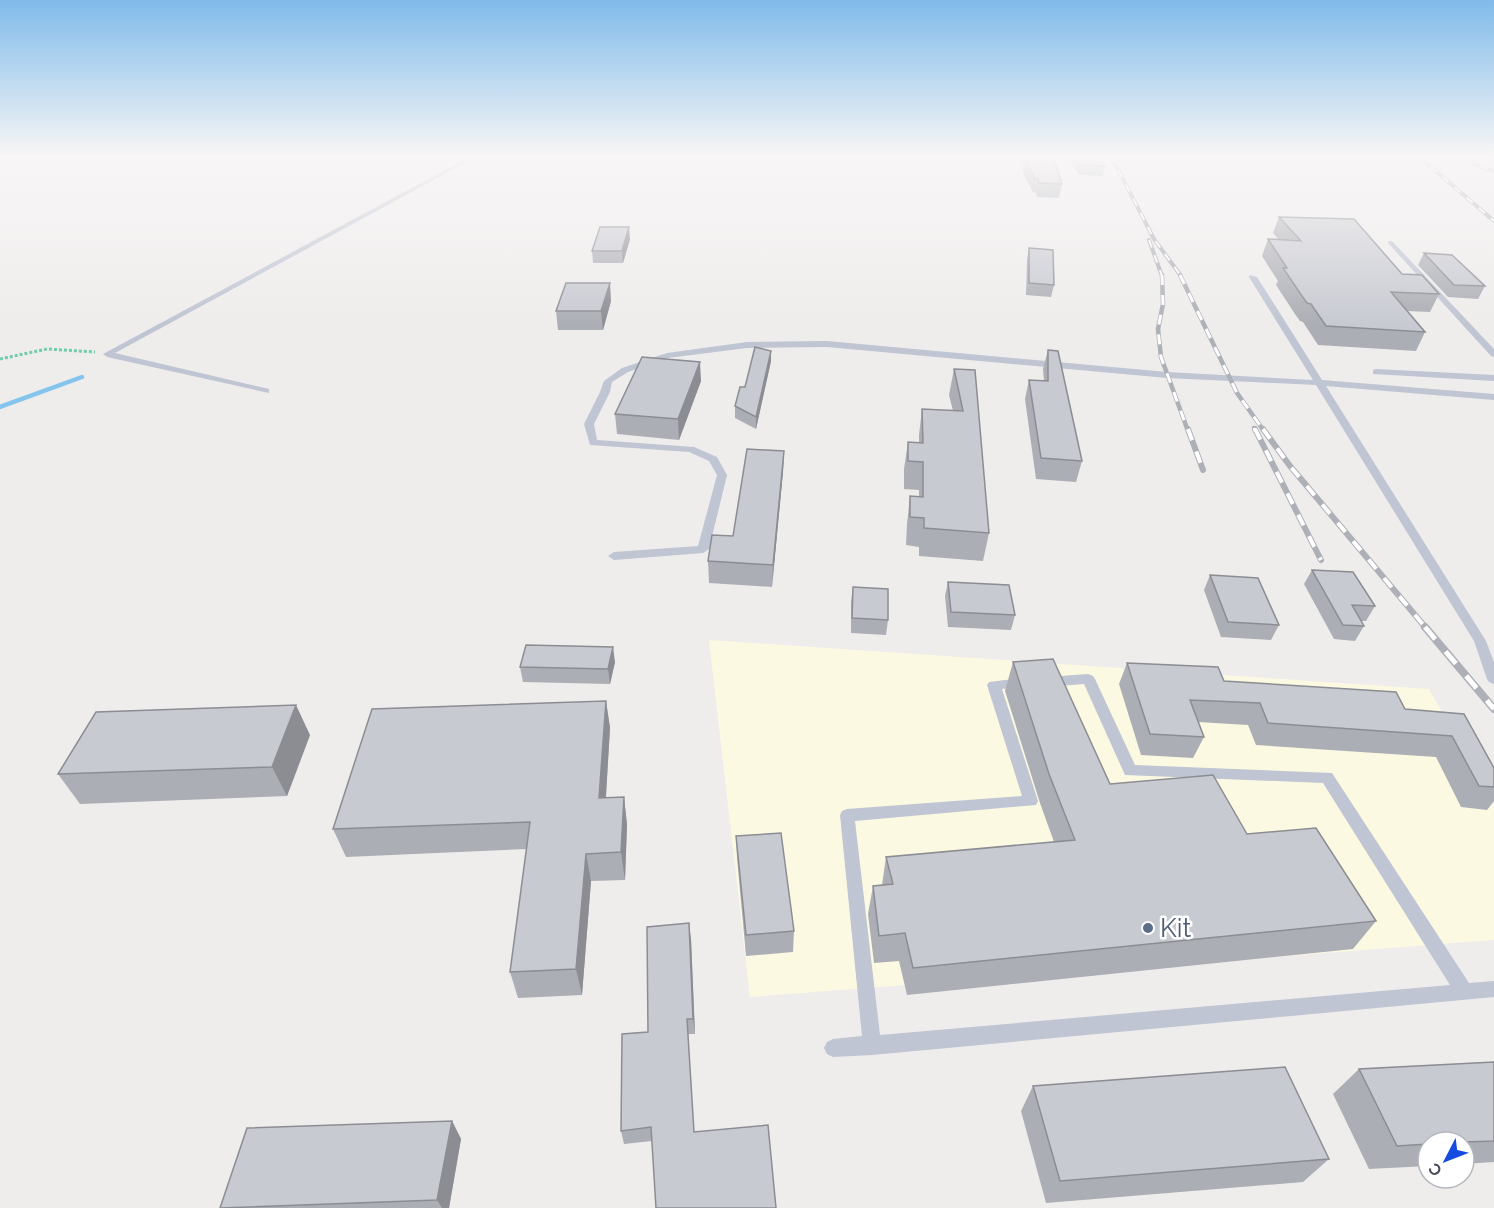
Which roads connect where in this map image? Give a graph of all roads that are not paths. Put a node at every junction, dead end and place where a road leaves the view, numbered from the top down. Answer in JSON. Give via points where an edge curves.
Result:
{"nodes":[{"id":1,"x":370,"y":212,"type":"edge"},
{"id":2,"x":1390,"y":242,"type":"dead end"},
{"id":3,"x":1254,"y":277,"type":"dead end"},
{"id":4,"x":1494,"y":354,"type":"edge"},
{"id":5,"x":1376,"y":372,"type":"dead end"},
{"id":6,"x":1494,"y":378,"type":"edge"},
{"id":7,"x":1320,"y":383,"type":"junction"},
{"id":8,"x":266,"y":391,"type":"dead end"},
{"id":9,"x":1494,"y":397,"type":"edge"},
{"id":10,"x":614,"y":556,"type":"dead end"},
{"id":11,"x":1494,"y":679,"type":"edge"},
{"id":12,"x":1494,"y":988,"type":"edge"},
{"id":13,"x":1464,"y":991,"type":"junction"},
{"id":14,"x":872,"y":1046,"type":"junction"},
{"id":15,"x":833,"y":1048,"type":"dead end"}],
"edges":[{"from":1,"to":8,"type":"lane","via":[[107,354]]},
{"from":2,"to":4,"type":"lane"},
{"from":3,"to":7,"type":"lane"},
{"from":5,"to":6,"type":"lane"},
{"from":7,"to":9,"type":"lane"},
{"from":7,"to":10,"type":"lane","via":[[1156,374],[827,345],[747,345],[667,356],[625,370],[608,381],[589,424],[593,443],[691,449],[713,459],[722,475],[706,539],[703,549]]},
{"from":7,"to":11,"type":"lane","via":[[1480,641]]},
{"from":12,"to":13,"type":"lane"},
{"from":13,"to":14,"type":"lane"},
{"from":13,"to":14,"type":"lane","via":[[1327,777],[1130,771],[1088,679],[994,685],[1031,801],[847,815]]},
{"from":14,"to":15,"type":"lane"}]}
